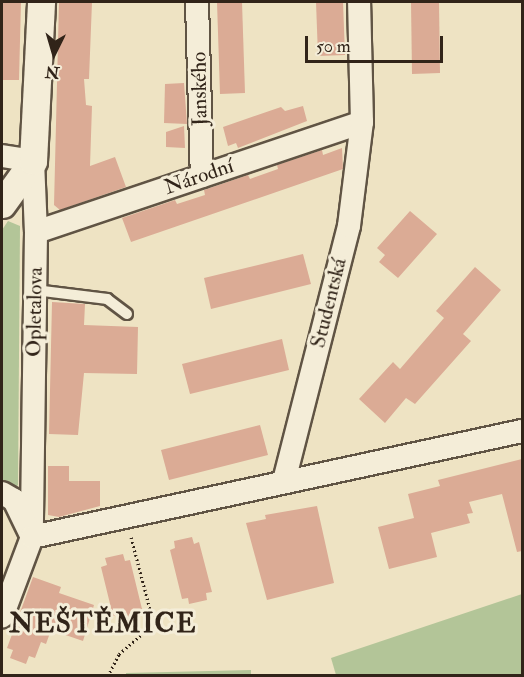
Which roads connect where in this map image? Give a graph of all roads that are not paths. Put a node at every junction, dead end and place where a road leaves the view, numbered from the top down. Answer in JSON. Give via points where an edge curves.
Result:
{"nodes":[{"id":1,"x":41,"y":2,"type":"edge"},
{"id":2,"x":197,"y":2,"type":"edge"},
{"id":3,"x":359,"y":2,"type":"edge"},
{"id":4,"x":362,"y":122,"type":"junction"},
{"id":5,"x":2,"y":156,"type":"edge"},
{"id":6,"x":33,"y":161,"type":"junction"},
{"id":7,"x":202,"y":176,"type":"junction"},
{"id":8,"x":2,"y":204,"type":"edge"},
{"id":9,"x":36,"y":232,"type":"junction"},
{"id":10,"x":35,"y":290,"type":"junction"},
{"id":11,"x":127,"y":314,"type":"dead end"},
{"id":12,"x":522,"y":430,"type":"edge"},
{"id":13,"x":284,"y":481,"type":"junction"},
{"id":14,"x":2,"y":493,"type":"edge"},
{"id":15,"x":32,"y":537,"type":"junction"},
{"id":16,"x":2,"y":617,"type":"edge"}],
"edges":[{"from":1,"to":6,"type":"street","name":"Opletalova"},
{"from":2,"to":7,"type":"street","name":"Janského"},
{"from":3,"to":4,"type":"street","name":"Studentská"},
{"from":4,"to":7,"type":"street","name":"Národní"},
{"from":4,"to":13,"type":"street","name":"Studentská","via":[[349,226]]},
{"from":5,"to":6,"type":"street"},
{"from":6,"to":8,"type":"street"},
{"from":6,"to":9,"type":"street","name":"Opletalova"},
{"from":7,"to":9,"type":"street","name":"Národní"},
{"from":9,"to":10,"type":"street","name":"Opletalova"},
{"from":10,"to":11,"type":"lane","via":[[107,299]]},
{"from":10,"to":15,"type":"street","name":"Opletalova"},
{"from":12,"to":13,"type":"street"},
{"from":13,"to":15,"type":"street"},
{"from":14,"to":15,"type":"street","via":[[14,500]]},
{"from":15,"to":16,"type":"street","name":"Opletalova"}]}
